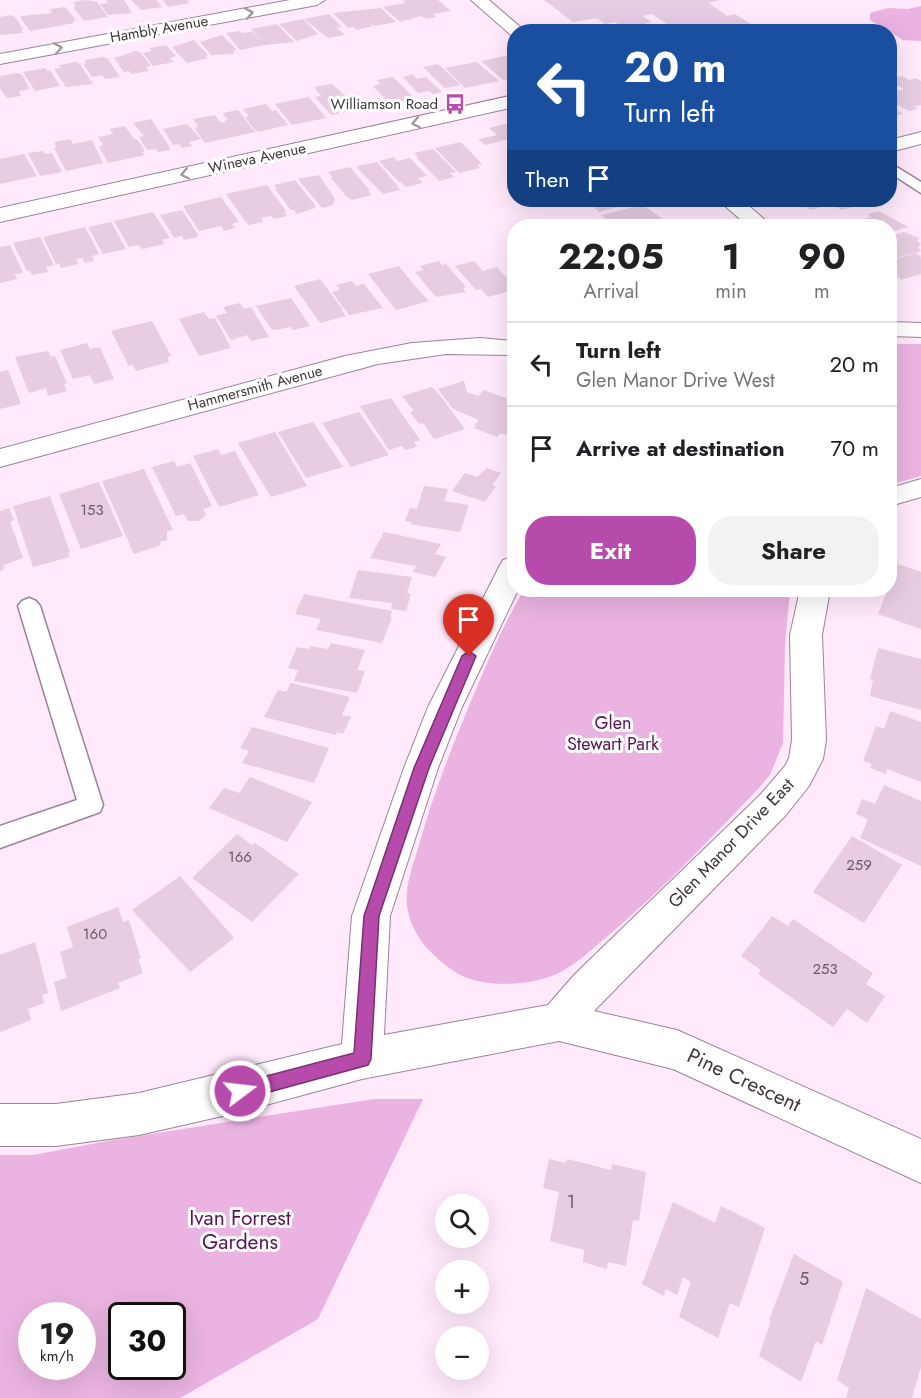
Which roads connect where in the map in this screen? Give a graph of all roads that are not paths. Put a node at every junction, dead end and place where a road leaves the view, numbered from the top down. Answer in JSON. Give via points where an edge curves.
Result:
{"nodes":[{"id":1,"x":317,"y":0,"type":"edge"},
{"id":2,"x":479,"y":0,"type":"edge"},
{"id":3,"x":508,"y":24,"type":"edge"},
{"id":4,"x":0,"y":58,"type":"edge"},
{"id":5,"x":507,"y":103,"type":"edge"},
{"id":6,"x":921,"y":138,"type":"edge"},
{"id":7,"x":897,"y":144,"type":"edge"},
{"id":8,"x":897,"y":172,"type":"edge"},
{"id":9,"x":921,"y":189,"type":"edge"},
{"id":10,"x":738,"y":207,"type":"edge"},
{"id":11,"x":0,"y":215,"type":"edge"},
{"id":12,"x":752,"y":219,"type":"edge"},
{"id":13,"x":897,"y":329,"type":"edge"},
{"id":14,"x":921,"y":330,"type":"edge"},
{"id":15,"x":507,"y":347,"type":"edge"},
{"id":16,"x":0,"y":458,"type":"edge"},
{"id":17,"x":921,"y":488,"type":"edge"},
{"id":18,"x":897,"y":496,"type":"edge"},
{"id":19,"x":507,"y":581,"type":"edge"},
{"id":20,"x":813,"y":597,"type":"edge"},
{"id":21,"x":29,"y":606,"type":"dead end"},
{"id":22,"x":0,"y":837,"type":"edge"},
{"id":23,"x":559,"y":1022,"type":"junction"},
{"id":24,"x":362,"y":1059,"type":"junction"},
{"id":25,"x":0,"y":1125,"type":"edge"},
{"id":26,"x":921,"y":1161,"type":"edge"}],
"edges":[{"from":4,"to":1,"type":"street","name":"Hambly Avenue","one_way":true},
{"from":2,"to":3,"type":"street"},
{"from":5,"to":11,"type":"street","name":"Wineva Avenue","one_way":true},
{"from":6,"to":7,"type":"street"},
{"from":8,"to":9,"type":"lane"},
{"from":10,"to":12,"type":"street"},
{"from":13,"to":14,"type":"street"},
{"from":15,"to":16,"type":"street","name":"Hammersmith Avenue","via":[[438,346],[371,357]]},
{"from":17,"to":18,"type":"street"},
{"from":19,"to":24,"type":"street","via":[[445,707],[372,916]]},
{"from":20,"to":23,"type":"street","name":"Glen Manor Drive East","via":[[806,635],[809,740],[806,759],[797,776]]},
{"from":21,"to":22,"type":"lane","via":[[91,805]]},
{"from":23,"to":24,"type":"street"},
{"from":23,"to":26,"type":"street","name":"Pine Crescent","via":[[677,1050]]},
{"from":24,"to":25,"type":"street","via":[[139,1114],[57,1125]]}]}
